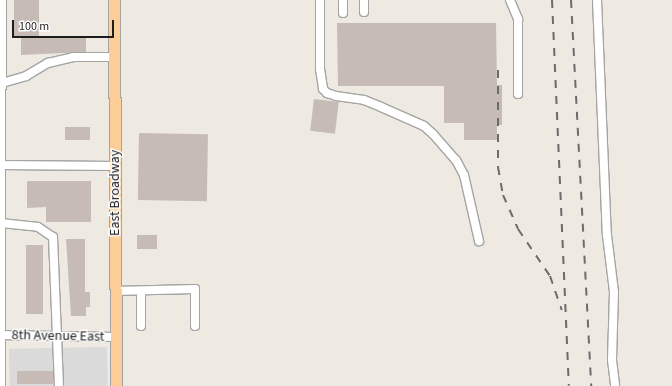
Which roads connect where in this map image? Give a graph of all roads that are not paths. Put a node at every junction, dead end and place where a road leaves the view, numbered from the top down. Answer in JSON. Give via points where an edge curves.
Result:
{"nodes":[{"id":1,"x":2,"y":0,"type":"edge"},
{"id":2,"x":114,"y":0,"type":"edge"},
{"id":3,"x":320,"y":0,"type":"edge"},
{"id":4,"x":343,"y":0,"type":"edge"},
{"id":5,"x":364,"y":0,"type":"edge"},
{"id":6,"x":510,"y":0,"type":"edge"},
{"id":7,"x":597,"y":0,"type":"edge"},
{"id":8,"x":364,"y":12,"type":"dead end"},
{"id":9,"x":343,"y":13,"type":"dead end"},
{"id":10,"x":115,"y":57,"type":"junction"},
{"id":11,"x":2,"y":83,"type":"junction"},
{"id":12,"x":518,"y":94,"type":"dead end"},
{"id":13,"x":1,"y":165,"type":"edge"},
{"id":14,"x":115,"y":166,"type":"junction"},
{"id":15,"x":1,"y":223,"type":"edge"},
{"id":16,"x":479,"y":241,"type":"dead end"},
{"id":17,"x":115,"y":291,"type":"junction"},
{"id":18,"x":141,"y":291,"type":"junction"},
{"id":19,"x":141,"y":326,"type":"dead end"},
{"id":20,"x":195,"y":326,"type":"dead end"},
{"id":21,"x":0,"y":335,"type":"edge"},
{"id":22,"x":59,"y":336,"type":"junction"},
{"id":23,"x":115,"y":336,"type":"junction"},
{"id":24,"x":1,"y":386,"type":"edge"},
{"id":25,"x":59,"y":386,"type":"edge"},
{"id":26,"x":116,"y":386,"type":"edge"},
{"id":27,"x":615,"y":386,"type":"edge"}],
"edges":[{"from":1,"to":11,"type":"street"},
{"from":2,"to":10,"type":"main road","name":"East Broadway"},
{"from":3,"to":16,"type":"street","via":[[320,69],[323,89],[336,96],[364,100],[382,106],[424,126],[433,134],[456,160],[464,175]]},
{"from":4,"to":9,"type":"street"},
{"from":5,"to":8,"type":"street"},
{"from":6,"to":12,"type":"street","via":[[518,19]]},
{"from":7,"to":27,"type":"street","via":[[607,235],[614,292],[612,360]]},
{"from":10,"to":11,"type":"street","via":[[73,57],[48,63],[26,76]]},
{"from":10,"to":14,"type":"main road","name":"East Broadway"},
{"from":11,"to":13,"type":"street"},
{"from":13,"to":14,"type":"street"},
{"from":13,"to":15,"type":"street"},
{"from":14,"to":17,"type":"main road","name":"East Broadway"},
{"from":15,"to":21,"type":"street"},
{"from":15,"to":22,"type":"street","via":[[38,227],[53,237]]},
{"from":17,"to":18,"type":"street"},
{"from":17,"to":23,"type":"main road","name":"East Broadway"},
{"from":18,"to":19,"type":"street"},
{"from":18,"to":20,"type":"street","via":[[195,289]]},
{"from":21,"to":22,"type":"street","name":"8th Avenue East"},
{"from":21,"to":24,"type":"street"},
{"from":22,"to":23,"type":"street","name":"8th Avenue East"},
{"from":22,"to":25,"type":"street"},
{"from":23,"to":26,"type":"main road","name":"East Broadway"}]}
